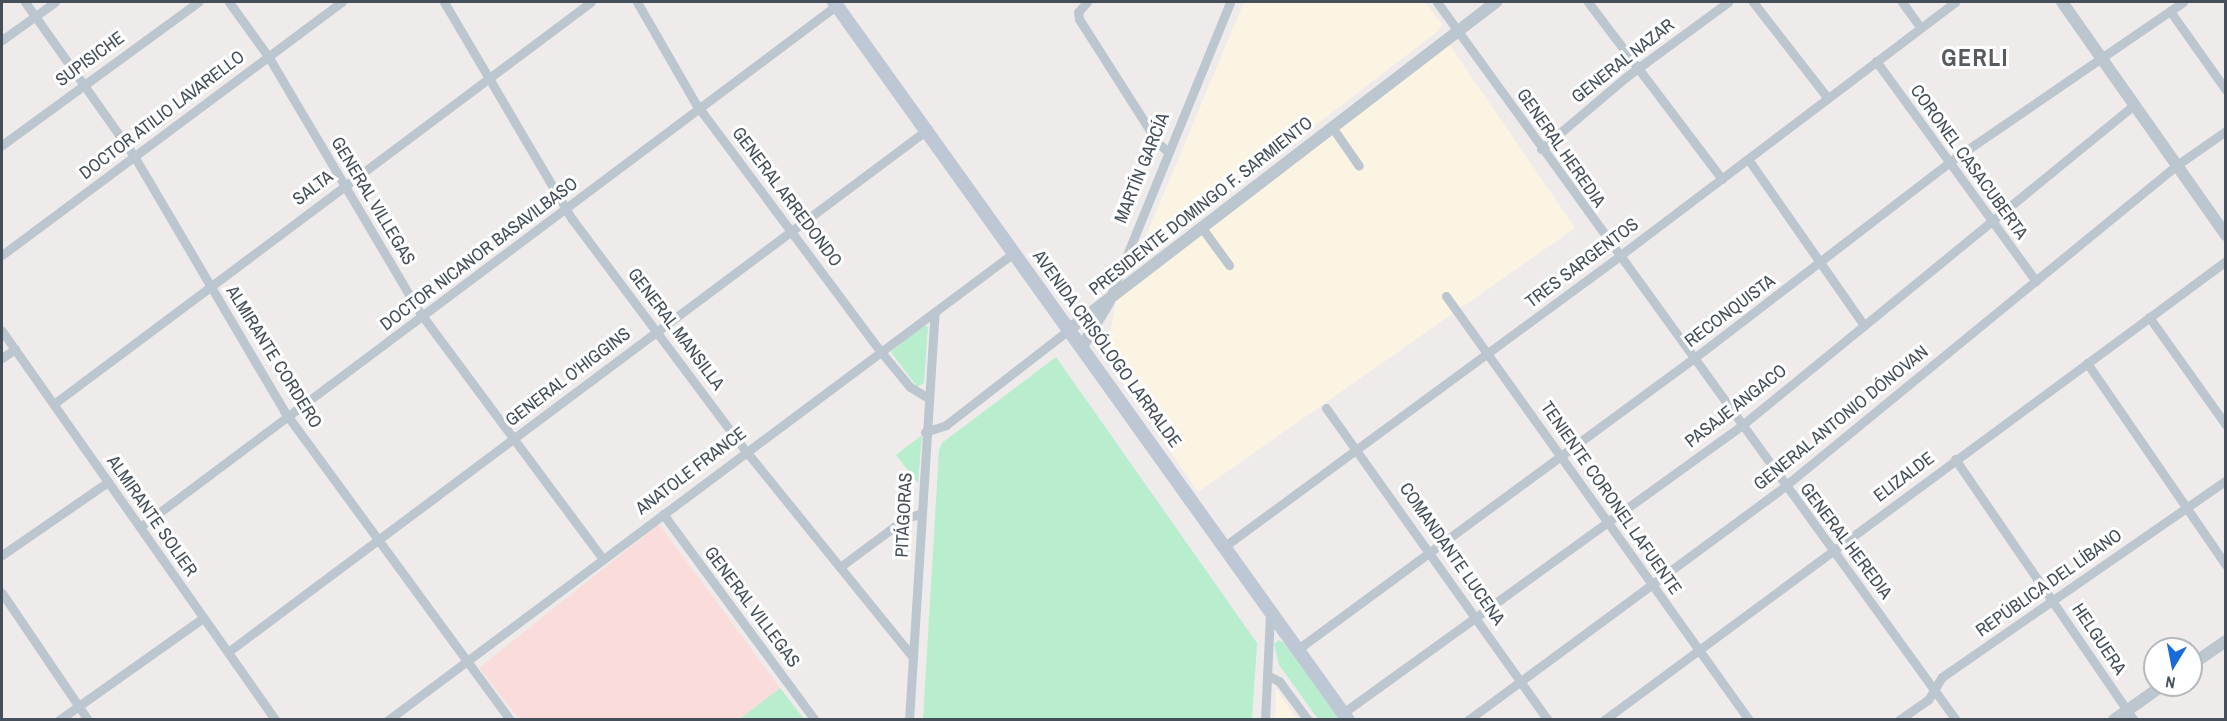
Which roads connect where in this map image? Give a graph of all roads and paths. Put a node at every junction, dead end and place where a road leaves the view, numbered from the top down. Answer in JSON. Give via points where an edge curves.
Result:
{"nodes":[{"id":1,"x":25,"y":2,"type":"edge"},
{"id":2,"x":55,"y":2,"type":"edge"},
{"id":3,"x":198,"y":2,"type":"edge"},
{"id":4,"x":229,"y":2,"type":"edge"},
{"id":5,"x":342,"y":2,"type":"edge"},
{"id":6,"x":444,"y":2,"type":"edge"},
{"id":7,"x":591,"y":2,"type":"edge"},
{"id":8,"x":637,"y":2,"type":"edge"},
{"id":9,"x":1087,"y":2,"type":"edge"},
{"id":10,"x":1230,"y":2,"type":"edge"},
{"id":11,"x":1437,"y":2,"type":"edge"},
{"id":12,"x":1496,"y":2,"type":"edge"},
{"id":13,"x":1588,"y":2,"type":"edge"},
{"id":14,"x":1728,"y":2,"type":"edge"},
{"id":15,"x":1753,"y":2,"type":"edge"},
{"id":16,"x":1902,"y":2,"type":"edge"},
{"id":17,"x":1955,"y":2,"type":"edge"},
{"id":18,"x":2062,"y":2,"type":"edge"},
{"id":19,"x":2183,"y":2,"type":"edge"},
{"id":20,"x":836,"y":3,"type":"edge"},
{"id":21,"x":2170,"y":11,"type":"junction"},
{"id":22,"x":35,"y":16,"type":"junction"},
{"id":23,"x":1920,"y":27,"type":"junction"},
{"id":24,"x":1458,"y":31,"type":"junction"},
{"id":25,"x":2,"y":40,"type":"edge"},
{"id":26,"x":268,"y":56,"type":"junction"},
{"id":27,"x":2101,"y":58,"type":"junction"},
{"id":28,"x":1876,"y":61,"type":"junction"},
{"id":29,"x":1637,"y":69,"type":"junction"},
{"id":30,"x":488,"y":79,"type":"junction"},
{"id":31,"x":83,"y":85,"type":"junction"},
{"id":32,"x":2226,"y":90,"type":"edge"},
{"id":33,"x":1827,"y":97,"type":"junction"},
{"id":34,"x":2134,"y":105,"type":"junction"},
{"id":35,"x":701,"y":110,"type":"junction"},
{"id":36,"x":1332,"y":127,"type":"junction"},
{"id":37,"x":928,"y":129,"type":"junction"},
{"id":38,"x":2226,"y":131,"type":"edge"},
{"id":39,"x":2,"y":145,"type":"edge"},
{"id":40,"x":1541,"y":149,"type":"junction"},
{"id":41,"x":1168,"y":152,"type":"junction"},
{"id":42,"x":134,"y":156,"type":"junction"},
{"id":43,"x":1748,"y":159,"type":"junction"},
{"id":44,"x":1948,"y":163,"type":"junction"},
{"id":45,"x":2177,"y":165,"type":"junction"},
{"id":46,"x":1359,"y":166,"type":"dead end"},
{"id":47,"x":1722,"y":179,"type":"junction"},
{"id":48,"x":345,"y":185,"type":"junction"},
{"id":49,"x":565,"y":209,"type":"junction"},
{"id":50,"x":1991,"y":222,"type":"junction"},
{"id":51,"x":1202,"y":228,"type":"junction"},
{"id":52,"x":791,"y":229,"type":"junction"},
{"id":53,"x":2226,"y":235,"type":"edge"},
{"id":54,"x":1015,"y":252,"type":"junction"},
{"id":55,"x":2,"y":255,"type":"edge"},
{"id":56,"x":1618,"y":256,"type":"junction"},
{"id":57,"x":2226,"y":261,"type":"edge"},
{"id":58,"x":1820,"y":262,"type":"junction"},
{"id":59,"x":1229,"y":265,"type":"dead end"},
{"id":60,"x":2036,"y":281,"type":"junction"},
{"id":61,"x":210,"y":285,"type":"junction"},
{"id":62,"x":1446,"y":296,"type":"dead end"},
{"id":63,"x":1109,"y":300,"type":"junction"},
{"id":64,"x":935,"y":312,"type":"junction"},
{"id":65,"x":423,"y":317,"type":"junction"},
{"id":66,"x":2149,"y":317,"type":"junction"},
{"id":67,"x":1864,"y":325,"type":"junction"},
{"id":68,"x":2,"y":330,"type":"edge"},
{"id":69,"x":657,"y":330,"type":"junction"},
{"id":70,"x":1068,"y":331,"type":"junction"},
{"id":71,"x":1083,"y":345,"type":"junction"},
{"id":72,"x":15,"y":349,"type":"junction"},
{"id":73,"x":881,"y":352,"type":"junction"},
{"id":74,"x":1488,"y":353,"type":"junction"},
{"id":75,"x":2,"y":358,"type":"edge"},
{"id":76,"x":1693,"y":359,"type":"junction"},
{"id":77,"x":2086,"y":363,"type":"junction"},
{"id":78,"x":928,"y":398,"type":"junction"},
{"id":79,"x":55,"y":403,"type":"junction"},
{"id":80,"x":1326,"y":408,"type":"dead end"},
{"id":81,"x":288,"y":417,"type":"junction"},
{"id":82,"x":2226,"y":425,"type":"edge"},
{"id":83,"x":1741,"y":426,"type":"junction"},
{"id":84,"x":925,"y":432,"type":"junction"},
{"id":85,"x":513,"y":439,"type":"junction"},
{"id":86,"x":1357,"y":449,"type":"junction"},
{"id":87,"x":745,"y":450,"type":"junction"},
{"id":88,"x":1562,"y":456,"type":"junction"},
{"id":89,"x":1955,"y":459,"type":"junction"},
{"id":90,"x":2226,"y":480,"type":"edge"},
{"id":91,"x":108,"y":482,"type":"junction"},
{"id":92,"x":1785,"y":486,"type":"junction"},
{"id":93,"x":2186,"y":508,"type":"junction"},
{"id":94,"x":663,"y":514,"type":"junction"},
{"id":95,"x":920,"y":514,"type":"junction"},
{"id":96,"x":1608,"y":520,"type":"junction"},
{"id":97,"x":140,"y":527,"type":"junction"},
{"id":98,"x":378,"y":539,"type":"junction"},
{"id":99,"x":1225,"y":546,"type":"junction"},
{"id":100,"x":1834,"y":549,"type":"junction"},
{"id":101,"x":1430,"y":551,"type":"junction"},
{"id":102,"x":2,"y":555,"type":"edge"},
{"id":103,"x":602,"y":558,"type":"junction"},
{"id":104,"x":2226,"y":565,"type":"edge"},
{"id":105,"x":840,"y":567,"type":"junction"},
{"id":106,"x":1653,"y":584,"type":"junction"},
{"id":107,"x":2,"y":593,"type":"edge"},
{"id":108,"x":2053,"y":600,"type":"junction"},
{"id":109,"x":1270,"y":609,"type":"junction"},
{"id":110,"x":1476,"y":616,"type":"junction"},
{"id":111,"x":203,"y":618,"type":"junction"},
{"id":112,"x":2226,"y":641,"type":"edge"},
{"id":113,"x":1298,"y":649,"type":"junction"},
{"id":114,"x":1698,"y":650,"type":"junction"},
{"id":115,"x":228,"y":652,"type":"junction"},
{"id":116,"x":912,"y":656,"type":"junction"},
{"id":117,"x":2203,"y":657,"type":"edge"},
{"id":118,"x":468,"y":660,"type":"junction"},
{"id":119,"x":1267,"y":675,"type":"junction"},
{"id":120,"x":1522,"y":681,"type":"junction"},
{"id":121,"x":1935,"y":689,"type":"junction"},
{"id":122,"x":2150,"y":697,"type":"edge"},
{"id":123,"x":79,"y":706,"type":"junction"},
{"id":124,"x":2130,"y":715,"type":"edge"},
{"id":125,"x":1346,"y":716,"type":"edge"},
{"id":126,"x":59,"y":720,"type":"edge"},
{"id":127,"x":88,"y":720,"type":"edge"},
{"id":128,"x":275,"y":720,"type":"edge"},
{"id":129,"x":388,"y":720,"type":"edge"},
{"id":130,"x":510,"y":720,"type":"edge"},
{"id":131,"x":815,"y":720,"type":"edge"},
{"id":132,"x":909,"y":720,"type":"edge"},
{"id":133,"x":1265,"y":720,"type":"edge"},
{"id":134,"x":1308,"y":720,"type":"edge"},
{"id":135,"x":1468,"y":720,"type":"edge"},
{"id":136,"x":1548,"y":720,"type":"edge"},
{"id":137,"x":1604,"y":720,"type":"edge"},
{"id":138,"x":1749,"y":720,"type":"edge"},
{"id":139,"x":1899,"y":720,"type":"edge"},
{"id":140,"x":1956,"y":720,"type":"edge"},
{"id":141,"x":2114,"y":720,"type":"edge"}],
"edges":[{"from":1,"to":22,"type":"street","name":"ALMIRANTE CORDERO"},
{"from":2,"to":22,"type":"street"},
{"from":3,"to":31,"type":"street","name":"SUPISICHE"},
{"from":4,"to":26,"type":"street","name":"GENERAL VILLEGAS"},
{"from":5,"to":26,"type":"street","name":"DOCTOR ATILIO LAVARELLO"},
{"from":6,"to":30,"type":"street","name":"GENERAL MANSILLA"},
{"from":7,"to":30,"type":"street","name":"SALTA"},
{"from":8,"to":35,"type":"street","name":"GENERAL ARREDONDO"},
{"from":9,"to":41,"type":"street","via":[[1078,12],[1079,19],[1158,143]]},
{"from":10,"to":41,"type":"street","name":"MARTÍN GARCÍA"},
{"from":11,"to":24,"type":"street","name":"GENERAL HEREDIA"},
{"from":12,"to":24,"type":"street","name":"PRESIDENTE DOMINGO F. SARMIENTO"},
{"from":13,"to":29,"type":"street"},
{"from":14,"to":29,"type":"street","name":"GENERAL NAZAR"},
{"from":15,"to":33,"type":"street"},
{"from":16,"to":23,"type":"street"},
{"from":17,"to":23,"type":"street","name":"TRES SARGENTOS"},
{"from":18,"to":27,"type":"street"},
{"from":19,"to":21,"type":"street","name":"RECONQUISTA"},
{"from":20,"to":35,"type":"street","name":"DOCTOR NICANOR BASAVILBASO"},
{"from":20,"to":37,"type":"main road","name":"AVENIDA CRISÓLOGO LARRALDE"},
{"from":21,"to":27,"type":"street","name":"RECONQUISTA"},
{"from":21,"to":32,"type":"street"},
{"from":22,"to":25,"type":"street"},
{"from":22,"to":31,"type":"street","name":"ALMIRANTE CORDERO"},
{"from":23,"to":28,"type":"street","name":"TRES SARGENTOS"},
{"from":24,"to":36,"type":"street","name":"PRESIDENTE DOMINGO F. SARMIENTO"},
{"from":24,"to":40,"type":"street","name":"GENERAL HEREDIA"},
{"from":26,"to":42,"type":"street","name":"DOCTOR ATILIO LAVARELLO"},
{"from":26,"to":48,"type":"street","name":"GENERAL VILLEGAS"},
{"from":27,"to":34,"type":"street"},
{"from":27,"to":44,"type":"street","name":"RECONQUISTA"},
{"from":28,"to":33,"type":"street","name":"TRES SARGENTOS"},
{"from":28,"to":44,"type":"street","name":"CORONEL CASACUBERTA"},
{"from":29,"to":40,"type":"street","name":"GENERAL NAZAR"},
{"from":29,"to":47,"type":"street"},
{"from":30,"to":48,"type":"street","name":"SALTA"},
{"from":30,"to":49,"type":"street","name":"GENERAL MANSILLA"},
{"from":31,"to":39,"type":"street","name":"SUPISICHE"},
{"from":31,"to":42,"type":"street","name":"ALMIRANTE CORDERO"},
{"from":33,"to":43,"type":"street","name":"TRES SARGENTOS"},
{"from":34,"to":45,"type":"street"},
{"from":34,"to":50,"type":"street","name":"PASAJE ANGACO"},
{"from":35,"to":49,"type":"street","name":"DOCTOR NICANOR BASAVILBASO"},
{"from":35,"to":52,"type":"street","name":"GENERAL ARREDONDO"},
{"from":36,"to":46,"type":"street"},
{"from":36,"to":51,"type":"street","name":"PRESIDENTE DOMINGO F. SARMIENTO"},
{"from":37,"to":52,"type":"street","name":"GENERAL O'HIGGINS"},
{"from":37,"to":54,"type":"main road","name":"AVENIDA CRISÓLOGO LARRALDE"},
{"from":38,"to":45,"type":"street","name":"GENERAL ANTONIO DÓNOVAN"},
{"from":40,"to":56,"type":"street","name":"GENERAL HEREDIA"},
{"from":41,"to":63,"type":"street","name":"MARTÍN GARCÍA"},
{"from":42,"to":55,"type":"street","name":"DOCTOR ATILIO LAVARELLO"},
{"from":42,"to":61,"type":"street","name":"ALMIRANTE CORDERO"},
{"from":43,"to":47,"type":"street","name":"TRES SARGENTOS"},
{"from":43,"to":58,"type":"street"},
{"from":44,"to":50,"type":"street","name":"CORONEL CASACUBERTA"},
{"from":44,"to":58,"type":"street","name":"RECONQUISTA"},
{"from":45,"to":53,"type":"street"},
{"from":45,"to":60,"type":"street","name":"GENERAL ANTONIO DÓNOVAN"},
{"from":47,"to":56,"type":"street","name":"TRES SARGENTOS"},
{"from":48,"to":61,"type":"street","name":"SALTA"},
{"from":48,"to":65,"type":"street","name":"GENERAL VILLEGAS"},
{"from":49,"to":65,"type":"street","name":"DOCTOR NICANOR BASAVILBASO"},
{"from":49,"to":69,"type":"street","name":"GENERAL MANSILLA"},
{"from":50,"to":60,"type":"street","name":"CORONEL CASACUBERTA"},
{"from":50,"to":67,"type":"street","name":"PASAJE ANGACO"},
{"from":51,"to":59,"type":"street"},
{"from":51,"to":63,"type":"street","name":"PRESIDENTE DOMINGO F. SARMIENTO"},
{"from":52,"to":69,"type":"street","name":"GENERAL O'HIGGINS"},
{"from":52,"to":73,"type":"street","name":"GENERAL ARREDONDO"},
{"from":54,"to":64,"type":"street","name":"ANATOLE FRANCE"},
{"from":54,"to":70,"type":"main road","name":"AVENIDA CRISÓLOGO LARRALDE"},
{"from":56,"to":74,"type":"street","name":"TRES SARGENTOS"},
{"from":56,"to":76,"type":"street","name":"GENERAL HEREDIA"},
{"from":57,"to":66,"type":"street","name":"ELIZALDE"},
{"from":58,"to":67,"type":"street"},
{"from":58,"to":76,"type":"street","name":"RECONQUISTA"},
{"from":60,"to":92,"type":"street","name":"GENERAL ANTONIO DÓNOVAN"},
{"from":61,"to":79,"type":"street","name":"SALTA"},
{"from":61,"to":81,"type":"street","name":"ALMIRANTE CORDERO"},
{"from":62,"to":74,"type":"street","name":"TENIENTE CORONEL LAFUENTE"},
{"from":63,"to":70,"type":"street","name":"PRESIDENTE DOMINGO F. SARMIENTO"},
{"from":63,"to":71,"type":"street","name":"MARTÍN GARCÍA"},
{"from":64,"to":73,"type":"street","name":"ANATOLE FRANCE"},
{"from":64,"to":78,"type":"street","name":"PITÁGORAS"},
{"from":65,"to":81,"type":"street","name":"DOCTOR NICANOR BASAVILBASO"},
{"from":65,"to":85,"type":"street","name":"GENERAL VILLEGAS"},
{"from":66,"to":77,"type":"street","name":"ELIZALDE"},
{"from":66,"to":82,"type":"street"},
{"from":67,"to":83,"type":"street","name":"PASAJE ANGACO"},
{"from":68,"to":72,"type":"street","name":"ALMIRANTE SOLIER"},
{"from":69,"to":85,"type":"street","name":"GENERAL O'HIGGINS"},
{"from":69,"to":87,"type":"street","name":"GENERAL MANSILLA"},
{"from":70,"to":71,"type":"main road","name":"AVENIDA CRISÓLOGO LARRALDE"},
{"from":70,"to":84,"type":"street","name":"PRESIDENTE DOMINGO F. SARMIENTO","via":[[946,425]]},
{"from":71,"to":99,"type":"main road","name":"AVENIDA CRISÓLOGO LARRALDE"},
{"from":72,"to":75,"type":"street"},
{"from":72,"to":79,"type":"street","name":"ALMIRANTE SOLIER"},
{"from":73,"to":78,"type":"street","name":"GENERAL ARREDONDO","via":[[910,387]]},
{"from":73,"to":87,"type":"street","name":"ANATOLE FRANCE"},
{"from":74,"to":86,"type":"street","name":"TRES SARGENTOS"},
{"from":74,"to":88,"type":"street","name":"TENIENTE CORONEL LAFUENTE"},
{"from":76,"to":83,"type":"street","name":"GENERAL HEREDIA"},
{"from":76,"to":88,"type":"street","name":"RECONQUISTA"},
{"from":77,"to":89,"type":"street","name":"ELIZALDE"},
{"from":77,"to":93,"type":"street"},
{"from":78,"to":84,"type":"street","name":"PITÁGORAS"},
{"from":79,"to":91,"type":"street","name":"ALMIRANTE SOLIER"},
{"from":80,"to":86,"type":"street","name":"COMANDANTE LUCENA"},
{"from":81,"to":97,"type":"street","name":"DOCTOR NICANOR BASAVILBASO"},
{"from":81,"to":98,"type":"street","name":"ALMIRANTE CORDERO"},
{"from":83,"to":92,"type":"street","name":"GENERAL HEREDIA"},
{"from":83,"to":96,"type":"street","name":"PASAJE ANGACO"},
{"from":84,"to":95,"type":"street","name":"PITÁGORAS"},
{"from":85,"to":98,"type":"street","name":"GENERAL O'HIGGINS"},
{"from":85,"to":103,"type":"street","name":"GENERAL VILLEGAS"},
{"from":86,"to":99,"type":"street","name":"TRES SARGENTOS"},
{"from":86,"to":101,"type":"street","name":"COMANDANTE LUCENA"},
{"from":87,"to":94,"type":"street","name":"ANATOLE FRANCE"},
{"from":87,"to":105,"type":"street","name":"GENERAL MANSILLA"},
{"from":88,"to":96,"type":"street","name":"TENIENTE CORONEL LAFUENTE"},
{"from":88,"to":101,"type":"street","name":"RECONQUISTA"},
{"from":89,"to":100,"type":"street","name":"ELIZALDE"},
{"from":89,"to":108,"type":"street","name":"HELGUERA"},
{"from":90,"to":93,"type":"street","name":"REPÚBLICA DEL LÍBANO"},
{"from":91,"to":97,"type":"street","name":"ALMIRANTE SOLIER"},
{"from":91,"to":102,"type":"street"},
{"from":92,"to":100,"type":"street","name":"GENERAL HEREDIA"},
{"from":92,"to":106,"type":"street","name":"GENERAL ANTONIO DÓNOVAN"},
{"from":93,"to":104,"type":"street"},
{"from":93,"to":108,"type":"street","name":"REPÚBLICA DEL LÍBANO"},
{"from":94,"to":103,"type":"street","name":"ANATOLE FRANCE"},
{"from":94,"to":131,"type":"street","name":"GENERAL VILLEGAS"},
{"from":95,"to":105,"type":"street","via":[[906,518]]},
{"from":95,"to":116,"type":"street","name":"PITÁGORAS"},
{"from":96,"to":106,"type":"street","name":"TENIENTE CORONEL LAFUENTE"},
{"from":96,"to":110,"type":"street","name":"PASAJE ANGACO"},
{"from":97,"to":111,"type":"street","name":"ALMIRANTE SOLIER"},
{"from":98,"to":115,"type":"street","name":"GENERAL O'HIGGINS"},
{"from":98,"to":118,"type":"street","name":"ALMIRANTE CORDERO"},
{"from":99,"to":109,"type":"main road","name":"AVENIDA CRISÓLOGO LARRALDE"},
{"from":100,"to":114,"type":"street","name":"ELIZALDE"},
{"from":100,"to":121,"type":"street","name":"GENERAL HEREDIA"},
{"from":101,"to":110,"type":"street","name":"COMANDANTE LUCENA"},
{"from":101,"to":113,"type":"street","name":"RECONQUISTA"},
{"from":103,"to":118,"type":"street","name":"ANATOLE FRANCE"},
{"from":105,"to":116,"type":"street","name":"GENERAL MANSILLA"},
{"from":106,"to":114,"type":"street","name":"TENIENTE CORONEL LAFUENTE"},
{"from":106,"to":120,"type":"street","name":"GENERAL ANTONIO DÓNOVAN"},
{"from":107,"to":123,"type":"street"},
{"from":108,"to":121,"type":"street","name":"REPÚBLICA DEL LÍBANO","via":[[1942,677]]},
{"from":108,"to":124,"type":"street","name":"HELGUERA"},
{"from":109,"to":113,"type":"main road","name":"AVENIDA CRISÓLOGO LARRALDE"},
{"from":109,"to":119,"type":"street"},
{"from":110,"to":120,"type":"street","name":"COMANDANTE LUCENA"},
{"from":110,"to":125,"type":"street","name":"PASAJE ANGACO"},
{"from":111,"to":115,"type":"street","name":"ALMIRANTE SOLIER"},
{"from":111,"to":123,"type":"street"},
{"from":112,"to":117,"type":"street"},
{"from":113,"to":125,"type":"main road","name":"AVENIDA CRISÓLOGO LARRALDE"},
{"from":114,"to":137,"type":"street","name":"ELIZALDE"},
{"from":114,"to":138,"type":"street","name":"TENIENTE CORONEL LAFUENTE"},
{"from":115,"to":128,"type":"street","name":"ALMIRANTE SOLIER"},
{"from":116,"to":132,"type":"street","name":"PITÁGORAS"},
{"from":118,"to":129,"type":"street","name":"ANATOLE FRANCE"},
{"from":118,"to":130,"type":"street","name":"ALMIRANTE CORDERO"},
{"from":119,"to":133,"type":"street"},
{"from":119,"to":134,"type":"street","via":[[1279,681]]},
{"from":120,"to":135,"type":"street","name":"GENERAL ANTONIO DÓNOVAN"},
{"from":120,"to":136,"type":"street","name":"COMANDANTE LUCENA"},
{"from":121,"to":139,"type":"street","name":"REPÚBLICA DEL LÍBANO","via":[[1928,700]]},
{"from":121,"to":140,"type":"street","name":"GENERAL HEREDIA"},
{"from":122,"to":124,"type":"street"},
{"from":123,"to":126,"type":"street"},
{"from":123,"to":127,"type":"street"},
{"from":124,"to":141,"type":"street"}]}
